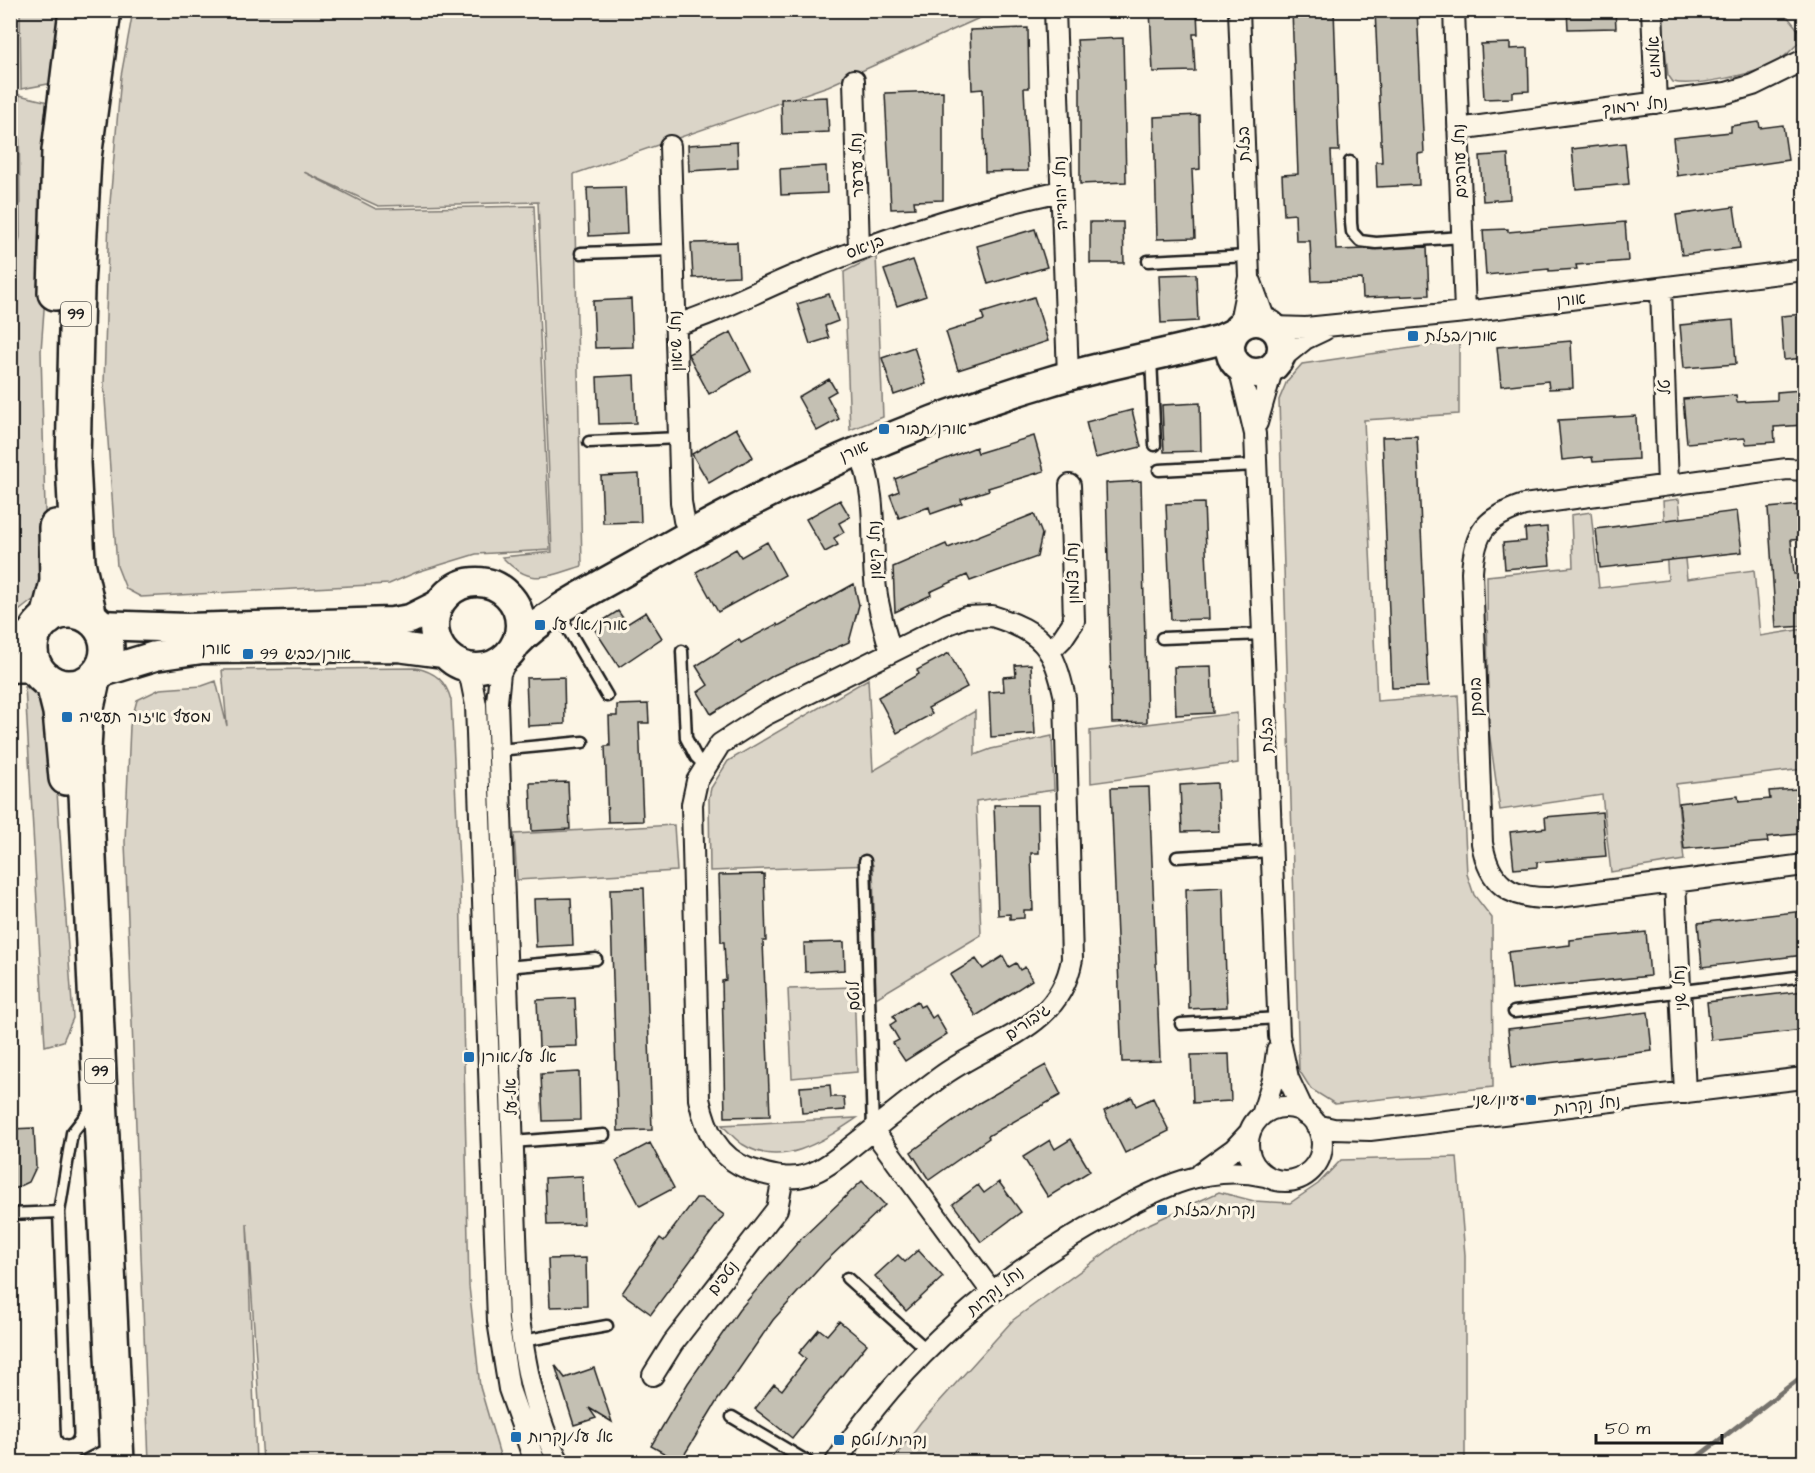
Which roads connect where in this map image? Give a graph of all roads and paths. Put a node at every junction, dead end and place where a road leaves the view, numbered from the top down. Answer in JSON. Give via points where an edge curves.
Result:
{"nodes":[{"id":1,"x":76,"y":10,"type":"edge"},
{"id":2,"x":104,"y":10,"type":"edge"},
{"id":3,"x":1055,"y":10,"type":"edge"},
{"id":4,"x":1239,"y":10,"type":"edge"},
{"id":5,"x":1454,"y":10,"type":"edge"},
{"id":6,"x":1652,"y":10,"type":"edge"},
{"id":7,"x":1804,"y":60,"type":"edge"},
{"id":8,"x":854,"y":80,"type":"dead end"},
{"id":9,"x":1656,"y":103,"type":"junction"},
{"id":10,"x":1458,"y":129,"type":"junction"},
{"id":11,"x":670,"y":146,"type":"dead end"},
{"id":12,"x":1350,"y":162,"type":"dead end"},
{"id":13,"x":1061,"y":191,"type":"junction"},
{"id":14,"x":1462,"y":237,"type":"junction"},
{"id":15,"x":859,"y":249,"type":"junction"},
{"id":16,"x":673,"y":250,"type":"junction"},
{"id":17,"x":581,"y":253,"type":"dead end"},
{"id":18,"x":1249,"y":256,"type":"junction"},
{"id":19,"x":1148,"y":261,"type":"dead end"},
{"id":20,"x":1804,"y":270,"type":"edge"},
{"id":21,"x":1661,"y":290,"type":"junction"},
{"id":22,"x":1465,"y":312,"type":"junction"},
{"id":23,"x":676,"y":325,"type":"junction"},
{"id":24,"x":1338,"y":325,"type":"junction"},
{"id":25,"x":1253,"y":327,"type":"junction"},
{"id":26,"x":1156,"y":356,"type":"junction"},
{"id":27,"x":1236,"y":364,"type":"junction"},
{"id":28,"x":1275,"y":364,"type":"junction"},
{"id":29,"x":1068,"y":376,"type":"junction"},
{"id":30,"x":1255,"y":434,"type":"junction"},
{"id":31,"x":679,"y":438,"type":"junction"},
{"id":32,"x":589,"y":442,"type":"dead end"},
{"id":33,"x":1155,"y":445,"type":"dead end"},
{"id":34,"x":859,"y":449,"type":"junction"},
{"id":35,"x":1256,"y":465,"type":"junction"},
{"id":36,"x":1159,"y":470,"type":"dead end"},
{"id":37,"x":1804,"y":470,"type":"edge"},
{"id":38,"x":1070,"y":485,"type":"dead end"},
{"id":39,"x":1668,"y":486,"type":"junction"},
{"id":40,"x":691,"y":534,"type":"junction"},
{"id":41,"x":512,"y":599,"type":"junction"},
{"id":42,"x":438,"y":605,"type":"junction"},
{"id":43,"x":564,"y":608,"type":"junction"},
{"id":44,"x":94,"y":621,"type":"junction"},
{"id":45,"x":32,"y":628,"type":"edge"},
{"id":46,"x":1263,"y":634,"type":"junction"},
{"id":47,"x":1162,"y":638,"type":"dead end"},
{"id":48,"x":512,"y":649,"type":"junction"},
{"id":49,"x":682,"y":651,"type":"dead end"},
{"id":50,"x":891,"y":652,"type":"junction"},
{"id":51,"x":1049,"y":652,"type":"junction"},
{"id":52,"x":453,"y":659,"type":"junction"},
{"id":53,"x":10,"y":668,"type":"edge"},
{"id":54,"x":96,"y":676,"type":"junction"},
{"id":55,"x":48,"y":681,"type":"junction"},
{"id":56,"x":607,"y":696,"type":"dead end"},
{"id":57,"x":584,"y":742,"type":"dead end"},
{"id":58,"x":499,"y":750,"type":"junction"},
{"id":59,"x":705,"y":766,"type":"junction"},
{"id":60,"x":1271,"y":851,"type":"junction"},
{"id":61,"x":1177,"y":857,"type":"dead end"},
{"id":62,"x":865,"y":861,"type":"dead end"},
{"id":63,"x":1804,"y":865,"type":"edge"},
{"id":64,"x":1675,"y":882,"type":"junction"},
{"id":65,"x":596,"y":959,"type":"dead end"},
{"id":66,"x":506,"y":967,"type":"junction"},
{"id":67,"x":1804,"y":976,"type":"edge"},
{"id":68,"x":1680,"y":992,"type":"junction"},
{"id":69,"x":1514,"y":1012,"type":"dead end"},
{"id":70,"x":1181,"y":1024,"type":"dead end"},
{"id":71,"x":1278,"y":1027,"type":"junction"},
{"id":72,"x":1804,"y":1078,"type":"edge"},
{"id":73,"x":1685,"y":1093,"type":"junction"},
{"id":74,"x":87,"y":1114,"type":"junction"},
{"id":75,"x":1262,"y":1114,"type":"junction"},
{"id":76,"x":1311,"y":1119,"type":"junction"},
{"id":77,"x":873,"y":1130,"type":"junction"},
{"id":78,"x":1370,"y":1130,"type":"junction"},
{"id":79,"x":1249,"y":1133,"type":"junction"},
{"id":80,"x":604,"y":1135,"type":"dead end"},
{"id":81,"x":512,"y":1142,"type":"junction"},
{"id":82,"x":1318,"y":1160,"type":"junction"},
{"id":83,"x":1197,"y":1175,"type":"junction"},
{"id":84,"x":1265,"y":1176,"type":"junction"},
{"id":85,"x":783,"y":1177,"type":"junction"},
{"id":86,"x":58,"y":1212,"type":"junction"},
{"id":87,"x":10,"y":1214,"type":"edge"},
{"id":88,"x":847,"y":1278,"type":"dead end"},
{"id":89,"x":992,"y":1292,"type":"junction"},
{"id":90,"x":607,"y":1326,"type":"dead end"},
{"id":91,"x":522,"y":1341,"type":"junction"},
{"id":92,"x":927,"y":1350,"type":"junction"},
{"id":93,"x":653,"y":1375,"type":"dead end"},
{"id":94,"x":732,"y":1417,"type":"dead end"},
{"id":95,"x":67,"y":1434,"type":"dead end"},
{"id":96,"x":101,"y":1460,"type":"edge"},
{"id":97,"x":535,"y":1462,"type":"edge"},
{"id":98,"x":559,"y":1462,"type":"edge"},
{"id":99,"x":808,"y":1462,"type":"edge"},
{"id":100,"x":836,"y":1462,"type":"edge"}],
"edges":[{"from":1,"to":45,"type":"highway","number":"99","via":[[59,152],[55,296],[57,582]]},
{"from":2,"to":44,"type":"highway","number":"99","via":[[84,158],[76,311],[74,474],[78,562]]},
{"from":3,"to":13,"type":"street","name":"נחל יהודייה"},
{"from":4,"to":18,"type":"street","name":"בזלת"},
{"from":5,"to":10,"type":"street","name":"נחל עורבים"},
{"from":6,"to":9,"type":"street","name":"אלמוג"},
{"from":7,"to":9,"type":"street","name":"נחל ירמוך","via":[[1753,86]]},
{"from":8,"to":15,"type":"street","name":"נחל ערער"},
{"from":9,"to":10,"type":"street","name":"נחל ירמוך"},
{"from":10,"to":14,"type":"street","name":"נחל עורבים"},
{"from":11,"to":16,"type":"street","name":"נחל שיאון"},
{"from":12,"to":14,"type":"lane","via":[[1352,231],[1360,241]]},
{"from":13,"to":15,"type":"street","name":"בניאס","via":[[1006,202]]},
{"from":13,"to":29,"type":"street","name":"נחל יהודייה"},
{"from":14,"to":22,"type":"street","name":"נחל עורבים"},
{"from":15,"to":23,"type":"street","name":"בניאס"},
{"from":16,"to":17,"type":"lane"},
{"from":16,"to":23,"type":"street","name":"נחל שיאון"},
{"from":18,"to":19,"type":"lane"},
{"from":18,"to":25,"type":"street","name":"בזלת","via":[[1249,277],[1259,309]]},
{"from":20,"to":21,"type":"street","name":"אורן"},
{"from":21,"to":22,"type":"street","name":"אורן"},
{"from":21,"to":39,"type":"street","name":"טל"},
{"from":22,"to":24,"type":"street","name":"אורן"},
{"from":23,"to":31,"type":"street","name":"נחל שיאון"},
{"from":24,"to":25,"type":"street","name":"אורן"},
{"from":24,"to":28,"type":"street","name":"אורן","via":[[1305,339]]},
{"from":25,"to":26,"type":"street","name":"אורן"},
{"from":25,"to":27,"type":"street","via":[[1229,346]]},
{"from":25,"to":28,"type":"street","via":[[1281,340]]},
{"from":26,"to":27,"type":"street","name":"אורן","via":[[1193,355]]},
{"from":26,"to":29,"type":"street","name":"אורן"},
{"from":26,"to":33,"type":"lane"},
{"from":27,"to":28,"type":"street","via":[[1252,373]]},
{"from":27,"to":30,"type":"street","name":"בזלת"},
{"from":28,"to":30,"type":"street","name":"בזלת","via":[[1260,404]]},
{"from":29,"to":34,"type":"street","name":"אורן","via":[[960,410]]},
{"from":30,"to":35,"type":"street","name":"בזלת"},
{"from":31,"to":32,"type":"lane"},
{"from":31,"to":40,"type":"street","name":"נחל שיאון","via":[[681,502]]},
{"from":34,"to":40,"type":"street","name":"אורן"},
{"from":34,"to":50,"type":"street","name":"נחל קישון","via":[[870,477],[875,580]]},
{"from":35,"to":36,"type":"lane"},
{"from":35,"to":46,"type":"street","name":"בזלת"},
{"from":37,"to":39,"type":"street","name":"בוסתן"},
{"from":38,"to":51,"type":"street","name":"נחל צלמון","via":[[1074,621]]},
{"from":39,"to":64,"type":"street","name":"בוסתן","via":[[1524,505],[1501,512],[1485,525],[1474,546],[1472,572],[1482,843],[1486,863],[1495,879],[1511,892],[1530,899]]},
{"from":40,"to":43,"type":"street","name":"אורן"},
{"from":41,"to":42,"type":"street","via":[[488,583],[473,582],[453,590]]},
{"from":41,"to":43,"type":"street","name":"אורן","via":[[529,607]]},
{"from":41,"to":48,"type":"street","via":[[520,622]]},
{"from":42,"to":44,"type":"street","name":"אורן","via":[[410,620],[392,622],[187,628]]},
{"from":42,"to":52,"type":"street","via":[[434,631]]},
{"from":43,"to":48,"type":"street","name":"אורן","via":[[525,634]]},
{"from":43,"to":56,"type":"lane"},
{"from":44,"to":45,"type":"highway","via":[[69,611]]},
{"from":44,"to":54,"type":"highway","number":"99","via":[[104,634],[107,654]]},
{"from":45,"to":55,"type":"highway","number":"99","via":[[31,649],[36,669]]},
{"from":46,"to":47,"type":"lane"},
{"from":46,"to":60,"type":"street","name":"בזלת"},
{"from":48,"to":52,"type":"street","via":[[492,666],[472,668]]},
{"from":48,"to":58,"type":"street","name":"אל-על","via":[[499,681]]},
{"from":49,"to":59,"type":"lane","via":[[686,738]]},
{"from":50,"to":51,"type":"street","name":"גיבורים","via":[[966,617],[992,616],[1016,624],[1040,639]]},
{"from":50,"to":59,"type":"street","name":"גיבורים","via":[[765,715],[720,744]]},
{"from":51,"to":77,"type":"street","name":"גיבורים","via":[[1057,662],[1065,698],[1072,959],[1069,978],[1054,1006],[1033,1023],[942,1076]]},
{"from":52,"to":54,"type":"street","name":"אורן","via":[[398,647],[202,649],[155,656]]},
{"from":52,"to":97,"type":"street","name":"אל-על","via":[[471,680],[476,705],[498,1321],[509,1389]]},
{"from":53,"to":55,"type":"street","via":[[27,667]]},
{"from":54,"to":55,"type":"highway","via":[[74,687]]},
{"from":54,"to":96,"type":"highway","number":"99","via":[[86,712],[84,750]]},
{"from":55,"to":74,"type":"highway","number":"99","via":[[60,712]]},
{"from":57,"to":58,"type":"lane"},
{"from":58,"to":66,"type":"street","name":"אל-על"},
{"from":59,"to":85,"type":"street","name":"גיבורים","via":[[692,804],[699,1099],[706,1129],[721,1150],[742,1166]]},
{"from":60,"to":61,"type":"lane"},
{"from":60,"to":71,"type":"street","name":"בזלת"},
{"from":62,"to":77,"type":"lane","name":"לוטם"},
{"from":63,"to":64,"type":"street","name":"בוסתן"},
{"from":64,"to":68,"type":"street","name":"נחל שני"},
{"from":65,"to":66,"type":"lane"},
{"from":66,"to":81,"type":"street","name":"אל-על"},
{"from":67,"to":68,"type":"lane"},
{"from":68,"to":69,"type":"lane"},
{"from":68,"to":73,"type":"street","name":"נחל שני"},
{"from":70,"to":71,"type":"lane"},
{"from":71,"to":75,"type":"street","name":"בזלת","via":[[1273,1080]]},
{"from":71,"to":76,"type":"street","name":"בזלת","via":[[1288,1077]]},
{"from":72,"to":73,"type":"street","name":"נחל נקרות"},
{"from":73,"to":78,"type":"street","name":"נחל נקרות"},
{"from":74,"to":86,"type":"lane","via":[[72,1132]]},
{"from":74,"to":96,"type":"highway","number":"99"},
{"from":75,"to":76,"type":"street","via":[[1289,1107]]},
{"from":75,"to":79,"type":"street"},
{"from":76,"to":78,"type":"street","name":"נחל נקרות","via":[[1333,1129]]},
{"from":76,"to":82,"type":"street","via":[[1322,1148]]},
{"from":77,"to":85,"type":"street","name":"גיבורים","via":[[829,1165],[806,1176]]},
{"from":77,"to":89,"type":"street"},
{"from":78,"to":82,"type":"street","name":"נחל נקרות","via":[[1332,1148]]},
{"from":79,"to":83,"type":"street","name":"נחל נקרות","via":[[1227,1155]]},
{"from":79,"to":84,"type":"street","via":[[1249,1156]]},
{"from":80,"to":81,"type":"lane"},
{"from":81,"to":91,"type":"street","name":"אל-על"},
{"from":82,"to":84,"type":"street","via":[[1311,1170],[1289,1181]]},
{"from":83,"to":84,"type":"street","name":"נחל נקרות","via":[[1241,1172]]},
{"from":83,"to":89,"type":"street","name":"נחל נקרות","via":[[1132,1202],[1075,1234]]},
{"from":85,"to":93,"type":"street","name":"נטפים","via":[[777,1209],[673,1343]]},
{"from":86,"to":87,"type":"lane"},
{"from":86,"to":95,"type":"lane"},
{"from":88,"to":92,"type":"lane"},
{"from":89,"to":92,"type":"street","name":"נחל נקרות"},
{"from":90,"to":91,"type":"lane"},
{"from":91,"to":98,"type":"street","name":"אל-על","via":[[539,1415]]},
{"from":92,"to":100,"type":"street","name":"נחל נקרות","via":[[889,1390]]},
{"from":94,"to":99,"type":"lane"}]}
